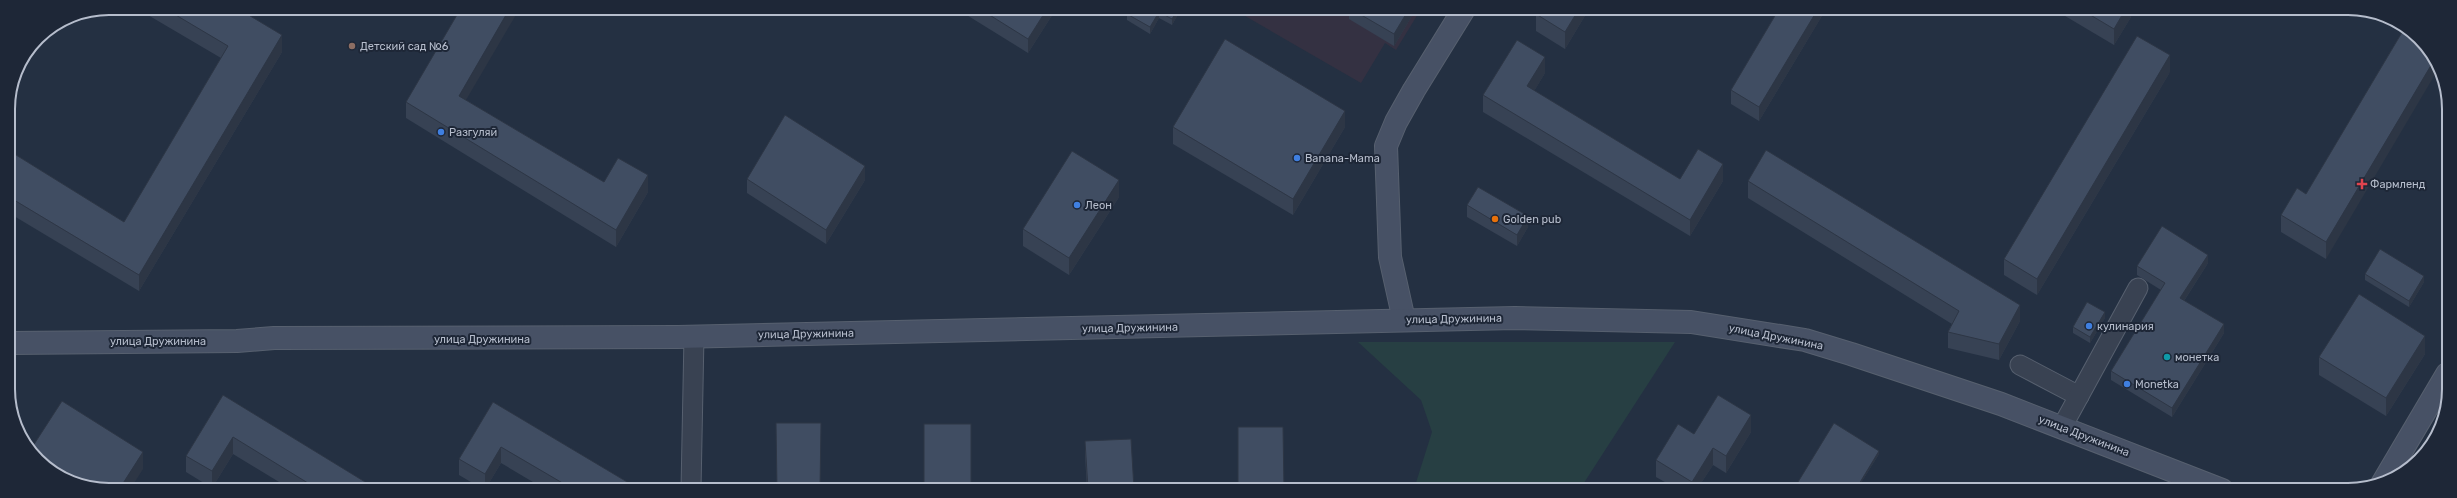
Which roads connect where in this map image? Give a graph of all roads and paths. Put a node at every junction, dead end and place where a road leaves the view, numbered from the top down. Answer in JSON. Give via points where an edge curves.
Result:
{"nodes":[{"id":1,"x":1460,"y":15,"type":"edge"},
{"id":2,"x":2138,"y":288,"type":"dead end"},
{"id":3,"x":1404,"y":320,"type":"junction"},
{"id":4,"x":694,"y":336,"type":"junction"},
{"id":5,"x":15,"y":343,"type":"edge"},
{"id":6,"x":2020,"y":365,"type":"dead end"},
{"id":7,"x":2442,"y":382,"type":"edge"},
{"id":8,"x":2079,"y":396,"type":"junction"},
{"id":9,"x":2062,"y":427,"type":"junction"},
{"id":10,"x":2388,"y":474,"type":"edge"},
{"id":11,"x":691,"y":483,"type":"edge"},
{"id":12,"x":2204,"y":483,"type":"edge"}],
"edges":[{"from":1,"to":3,"type":"main road","via":[[1414,90],[1386,146],[1390,257]]},
{"from":2,"to":8,"type":"street"},
{"from":3,"to":4,"type":"main road","name":"улица Дружинина"},
{"from":3,"to":9,"type":"main road","name":"улица Дружинина","via":[[1515,318],[1692,322],[1744,329],[1805,340],[1851,354]]},
{"from":4,"to":5,"type":"main road","name":"улица Дружинина","via":[[274,338],[237,341]]},
{"from":4,"to":11,"type":"street"},
{"from":6,"to":8,"type":"street"},
{"from":7,"to":10,"type":"main road"},
{"from":8,"to":9,"type":"street"},
{"from":9,"to":12,"type":"main road","name":"улица Дружинина"}]}
